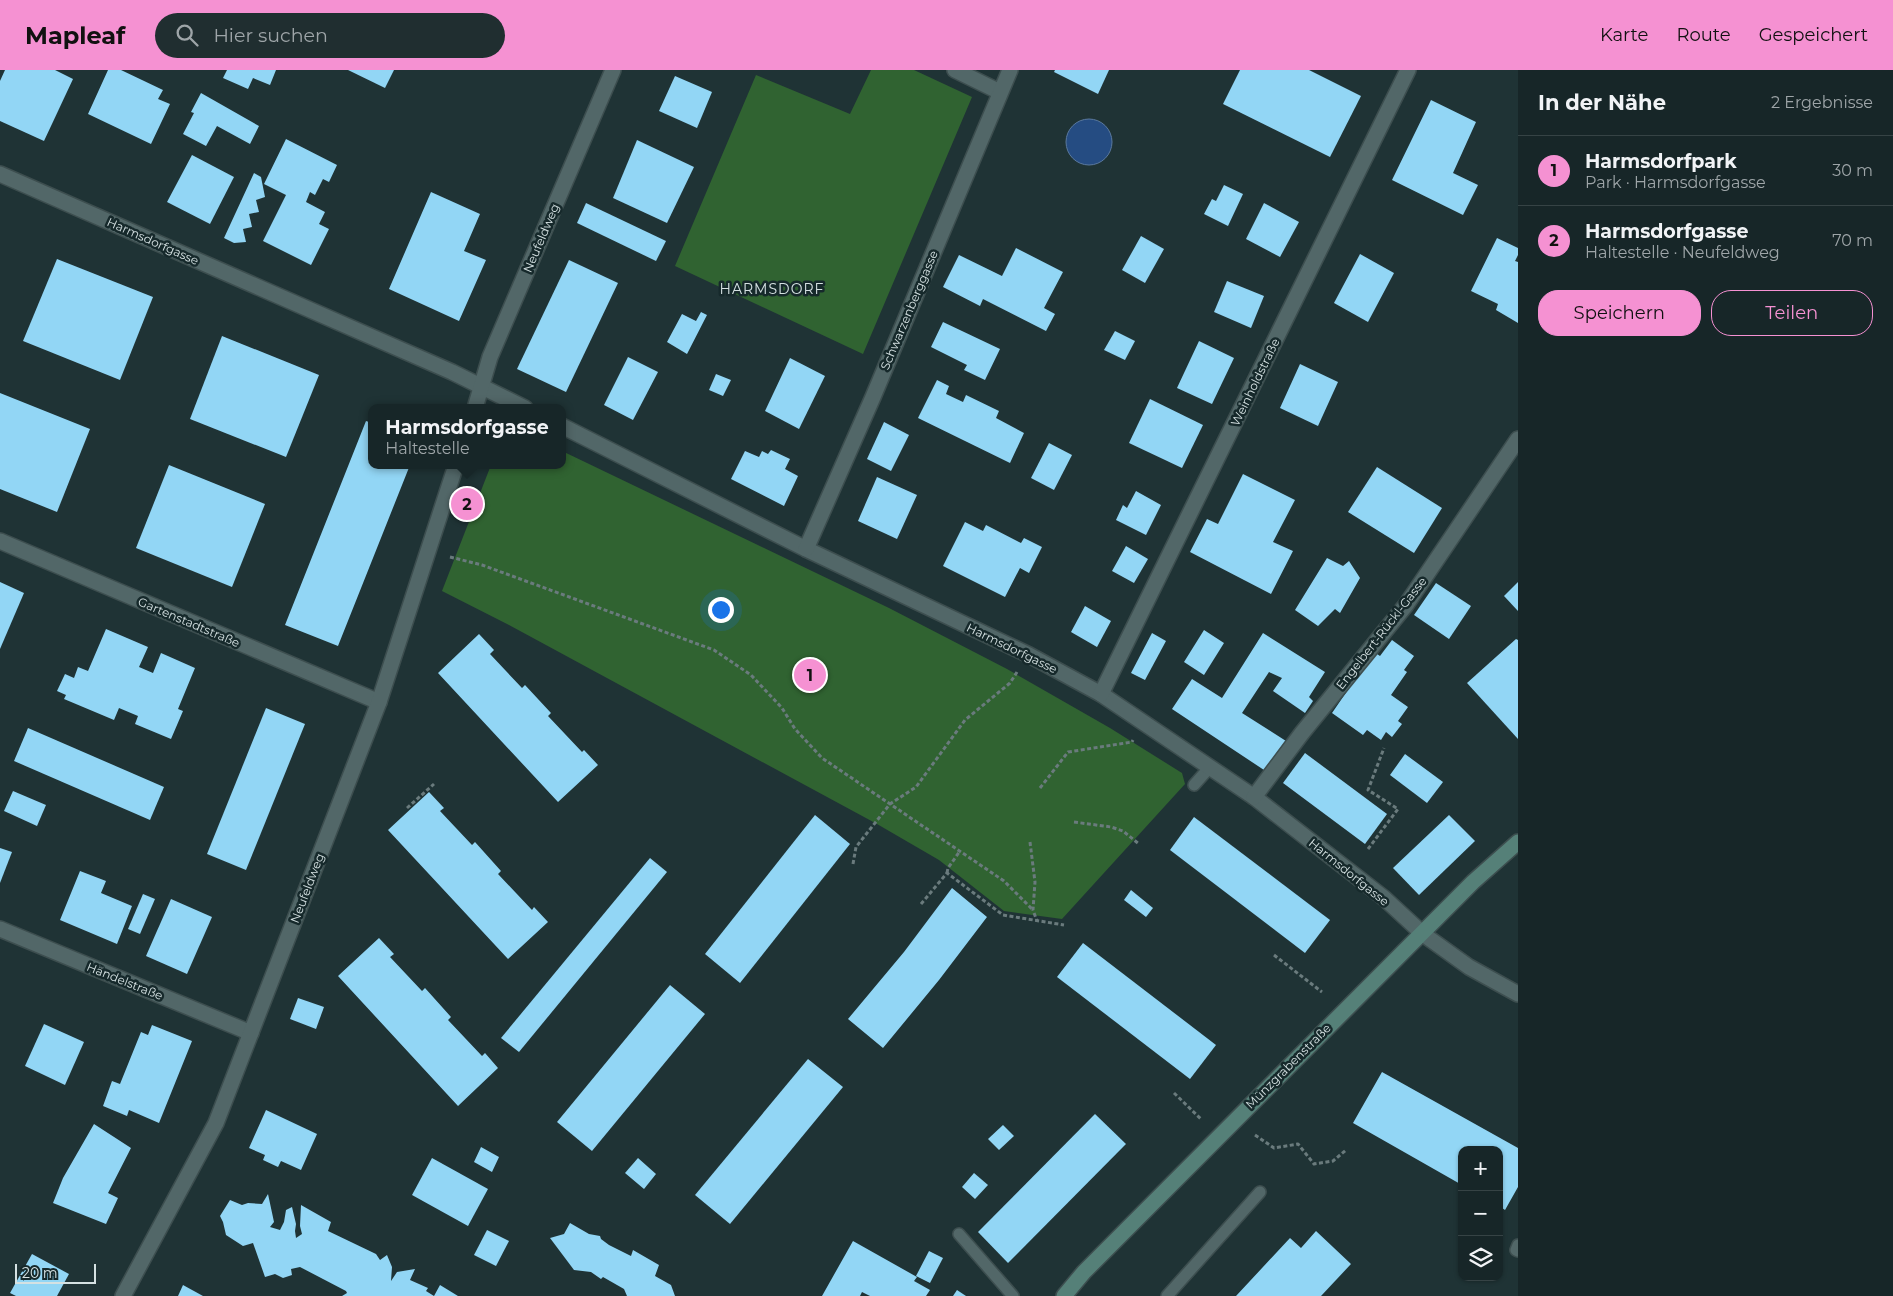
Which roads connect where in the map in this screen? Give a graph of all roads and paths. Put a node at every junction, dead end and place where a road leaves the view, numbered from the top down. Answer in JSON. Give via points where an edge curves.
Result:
{"nodes":[{"id":1,"x":613,"y":70,"type":"edge"},
{"id":2,"x":955,"y":70,"type":"edge"},
{"id":3,"x":1010,"y":70,"type":"edge"},
{"id":4,"x":1408,"y":70,"type":"edge"},
{"id":5,"x":1000,"y":92,"type":"junction"},
{"id":6,"x":0,"y":174,"type":"edge"},
{"id":7,"x":481,"y":386,"type":"junction"},
{"id":8,"x":476,"y":404,"type":"edge"},
{"id":9,"x":517,"y":404,"type":"edge"},
{"id":10,"x":566,"y":428,"type":"edge"},
{"id":11,"x":1518,"y":439,"type":"edge"},
{"id":12,"x":455,"y":469,"type":"edge"},
{"id":13,"x":0,"y":541,"type":"edge"},
{"id":14,"x":806,"y":550,"type":"junction"},
{"id":15,"x":450,"y":558,"type":"dead end"},
{"id":16,"x":1019,"y":670,"type":"dead end"},
{"id":17,"x":1101,"y":694,"type":"junction"},
{"id":18,"x":379,"y":702,"type":"junction"},
{"id":19,"x":1135,"y":738,"type":"dead end"},
{"id":20,"x":1384,"y":748,"type":"dead end"},
{"id":21,"x":1210,"y":767,"type":"junction"},
{"id":22,"x":434,"y":784,"type":"dead end"},
{"id":23,"x":1194,"y":785,"type":"dead end"},
{"id":24,"x":1040,"y":788,"type":"dead end"},
{"id":25,"x":1254,"y":797,"type":"junction"},
{"id":26,"x":890,"y":804,"type":"junction"},
{"id":27,"x":408,"y":808,"type":"dead end"},
{"id":28,"x":1074,"y":822,"type":"dead end"},
{"id":29,"x":1030,"y":842,"type":"dead end"},
{"id":30,"x":1518,"y":842,"type":"edge"},
{"id":31,"x":1139,"y":844,"type":"dead end"},
{"id":32,"x":1368,"y":850,"type":"dead end"},
{"id":33,"x":960,"y":851,"type":"junction"},
{"id":34,"x":853,"y":864,"type":"dead end"},
{"id":35,"x":947,"y":873,"type":"junction"},
{"id":36,"x":921,"y":904,"type":"dead end"},
{"id":37,"x":1033,"y":910,"type":"junction"},
{"id":38,"x":1037,"y":920,"type":"junction"},
{"id":39,"x":1064,"y":925,"type":"dead end"},
{"id":40,"x":0,"y":930,"type":"edge"},
{"id":41,"x":1423,"y":934,"type":"junction"},
{"id":42,"x":1274,"y":955,"type":"dead end"},
{"id":43,"x":1322,"y":992,"type":"dead end"},
{"id":44,"x":1518,"y":994,"type":"edge"},
{"id":45,"x":251,"y":1033,"type":"junction"},
{"id":46,"x":1174,"y":1093,"type":"dead end"},
{"id":47,"x":1202,"y":1120,"type":"dead end"},
{"id":48,"x":1254,"y":1135,"type":"dead end"},
{"id":49,"x":1346,"y":1150,"type":"dead end"},
{"id":50,"x":1260,"y":1192,"type":"dead end"},
{"id":51,"x":959,"y":1234,"type":"dead end"},
{"id":52,"x":1518,"y":1245,"type":"edge"},
{"id":53,"x":1518,"y":1251,"type":"edge"},
{"id":54,"x":123,"y":1296,"type":"edge"},
{"id":55,"x":1013,"y":1296,"type":"edge"},
{"id":56,"x":1064,"y":1296,"type":"edge"},
{"id":57,"x":1167,"y":1296,"type":"edge"}],
"edges":[{"from":1,"to":7,"type":"street","name":"Neufeldweg","via":[[490,357]]},
{"from":2,"to":5,"type":"street"},
{"from":3,"to":5,"type":"street","name":"Schwarzenberggasse"},
{"from":4,"to":17,"type":"street","name":"Weinholdstraße"},
{"from":5,"to":14,"type":"street","name":"Schwarzenberggasse"},
{"from":6,"to":7,"type":"street","name":"Harmsdorfgasse"},
{"from":7,"to":8,"type":"street","name":"Neufeldweg"},
{"from":7,"to":9,"type":"street","name":"Harmsdorfgasse"},
{"from":10,"to":14,"type":"street","name":"Harmsdorfgasse"},
{"from":11,"to":25,"type":"street","name":"Engelbert-Rückl-Gasse","via":[[1406,605]]},
{"from":12,"to":18,"type":"street","name":"Neufeldweg"},
{"from":13,"to":18,"type":"street","name":"Gartenstadtstraße"},
{"from":14,"to":17,"type":"street","name":"Harmsdorfgasse","via":[[1030,655]]},
{"from":15,"to":26,"type":"path","via":[[482,565],[714,650],[751,675],[822,758]]},
{"from":16,"to":26,"type":"path","via":[[1010,683],[965,720],[916,787]]},
{"from":17,"to":21,"type":"street","name":"Harmsdorfgasse"},
{"from":18,"to":45,"type":"street","name":"Neufeldweg"},
{"from":19,"to":24,"type":"path","via":[[1132,742],[1068,752]]},
{"from":20,"to":32,"type":"path","via":[[1368,790],[1398,809]]},
{"from":21,"to":23,"type":"lane"},
{"from":21,"to":25,"type":"street","name":"Harmsdorfgasse"},
{"from":22,"to":27,"type":"path"},
{"from":25,"to":41,"type":"street","name":"Harmsdorfgasse","via":[[1384,898]]},
{"from":26,"to":33,"type":"path"},
{"from":26,"to":34,"type":"path","via":[[856,846]]},
{"from":28,"to":31,"type":"path","via":[[1123,831]]},
{"from":29,"to":37,"type":"path","via":[[1035,882]]},
{"from":30,"to":41,"type":"main road","name":"Münzgrabenstraße","via":[[1473,882]]},
{"from":33,"to":35,"type":"path"},
{"from":33,"to":37,"type":"path","via":[[1004,881]]},
{"from":35,"to":36,"type":"path"},
{"from":35,"to":38,"type":"path","via":[[1003,914]]},
{"from":37,"to":38,"type":"path"},
{"from":38,"to":39,"type":"path"},
{"from":40,"to":45,"type":"street","name":"Händelstraße"},
{"from":41,"to":44,"type":"street","name":"Harmsdorfgasse","via":[[1469,967]]},
{"from":41,"to":56,"type":"main road","name":"Münzgrabenstraße","via":[[1219,1135]]},
{"from":42,"to":43,"type":"path"},
{"from":45,"to":54,"type":"street","name":"Neufeldweg","via":[[216,1122]]},
{"from":46,"to":47,"type":"path"},
{"from":48,"to":49,"type":"path","via":[[1274,1148],[1298,1144],[1314,1164],[1332,1161]]},
{"from":50,"to":57,"type":"lane"},
{"from":51,"to":55,"type":"lane"},
{"from":52,"to":53,"type":"lane"}]}
